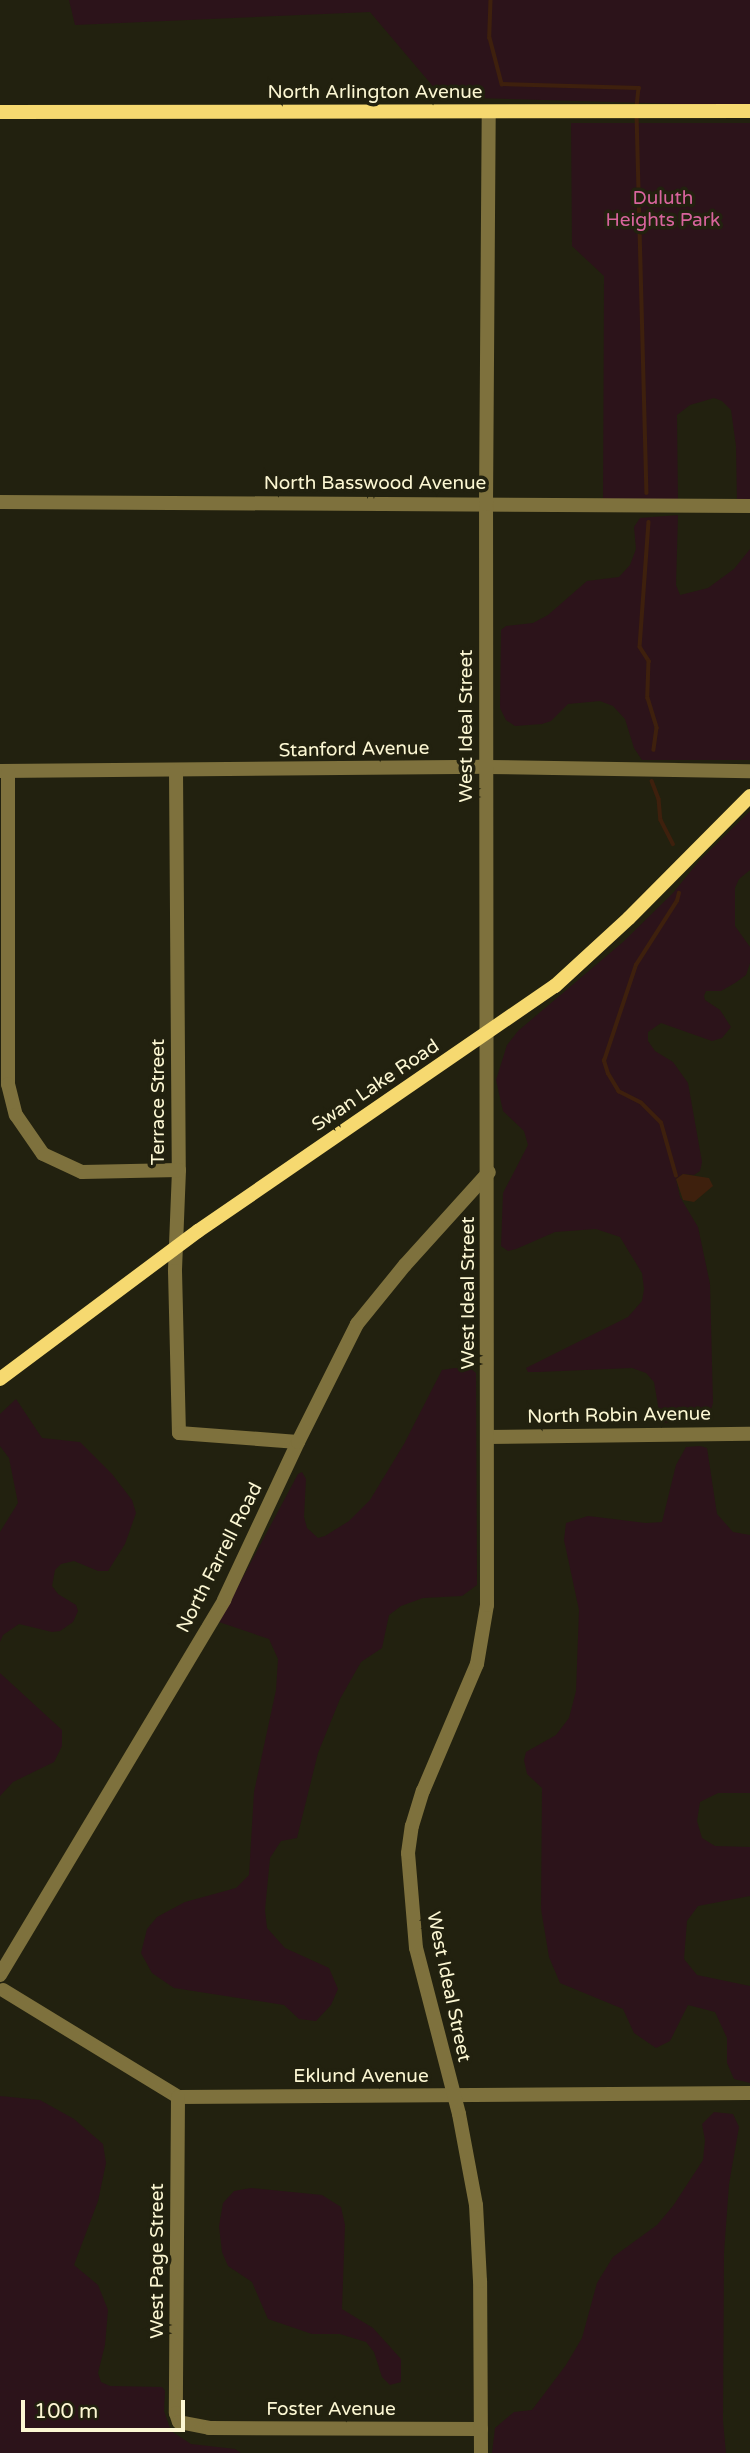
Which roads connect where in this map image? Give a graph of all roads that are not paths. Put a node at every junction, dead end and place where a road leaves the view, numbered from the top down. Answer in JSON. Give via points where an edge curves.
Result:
{"nodes":[{"id":1,"x":750,"y":111,"type":"edge"},
{"id":2,"x":489,"y":112,"type":"junction"},
{"id":3,"x":0,"y":113,"type":"edge"},
{"id":4,"x":0,"y":502,"type":"edge"},
{"id":5,"x":486,"y":504,"type":"junction"},
{"id":6,"x":750,"y":506,"type":"edge"},
{"id":7,"x":487,"y":767,"type":"junction"},
{"id":8,"x":4,"y":771,"type":"edge"},
{"id":9,"x":176,"y":771,"type":"junction"},
{"id":10,"x":750,"y":771,"type":"edge"},
{"id":11,"x":750,"y":796,"type":"edge"},
{"id":12,"x":486,"y":1035,"type":"junction"},
{"id":13,"x":178,"y":1170,"type":"junction"},
{"id":14,"x":489,"y":1172,"type":"junction"},
{"id":15,"x":175,"y":1248,"type":"junction"},
{"id":16,"x":0,"y":1379,"type":"edge"},
{"id":17,"x":750,"y":1434,"type":"edge"},
{"id":18,"x":487,"y":1437,"type":"junction"},
{"id":19,"x":298,"y":1442,"type":"junction"},
{"id":20,"x":1,"y":1984,"type":"edge"},
{"id":21,"x":750,"y":2093,"type":"edge"},
{"id":22,"x":454,"y":2096,"type":"junction"},
{"id":23,"x":178,"y":2097,"type":"junction"},
{"id":24,"x":182,"y":2424,"type":"joint"},
{"id":25,"x":481,"y":2430,"type":"junction"},
{"id":26,"x":481,"y":2453,"type":"edge"}],
"edges":[{"from":1,"to":2,"type":"street","name":"North Arlington Avenue"},
{"from":2,"to":3,"type":"street","name":"North Arlington Avenue"},
{"from":2,"to":5,"type":"street","name":"West Ideal Street"},
{"from":4,"to":5,"type":"street","name":"North Basswood Avenue"},
{"from":5,"to":6,"type":"street","name":"North Basswood Avenue"},
{"from":5,"to":7,"type":"street","name":"West Ideal Street"},
{"from":7,"to":9,"type":"street","name":"Stanford Avenue"},
{"from":7,"to":10,"type":"street","name":"Stanford Avenue"},
{"from":7,"to":12,"type":"street","name":"West Ideal Street"},
{"from":8,"to":9,"type":"street","name":"Stanford Avenue"},
{"from":8,"to":13,"type":"street","via":[[8,1084],[16,1115],[43,1154],[82,1172]]},
{"from":9,"to":13,"type":"street","name":"Terrace Street"},
{"from":11,"to":12,"type":"street","name":"Swan Lake Road","via":[[576,967]]},
{"from":12,"to":14,"type":"street","name":"West Ideal Street"},
{"from":12,"to":15,"type":"street","name":"Swan Lake Road"},
{"from":13,"to":15,"type":"street","name":"Terrace Street"},
{"from":14,"to":18,"type":"street","name":"West Ideal Street"},
{"from":14,"to":19,"type":"street","name":"North Farrell Road","via":[[357,1325]]},
{"from":15,"to":16,"type":"street","name":"Swan Lake Road"},
{"from":15,"to":19,"type":"street","name":"Terrace Street","via":[[178,1433]]},
{"from":17,"to":18,"type":"street","name":"North Robin Avenue"},
{"from":18,"to":22,"type":"street","name":"West Ideal Street","via":[[487,1605],[482,1647],[423,1791],[408,1853],[416,1948]]},
{"from":19,"to":20,"type":"street","name":"North Farrell Road","via":[[213,1620]]},
{"from":20,"to":23,"type":"street"},
{"from":21,"to":22,"type":"street","name":"Eklund Avenue"},
{"from":22,"to":23,"type":"street","name":"Eklund Avenue"},
{"from":22,"to":25,"type":"street","name":"West Ideal Street","via":[[471,2166],[478,2230]]},
{"from":23,"to":24,"type":"street","name":"West Page Street","via":[[176,2413]]},
{"from":24,"to":25,"type":"street","name":"Foster Avenue"},
{"from":25,"to":26,"type":"street","name":"West Ideal Street"}]}
